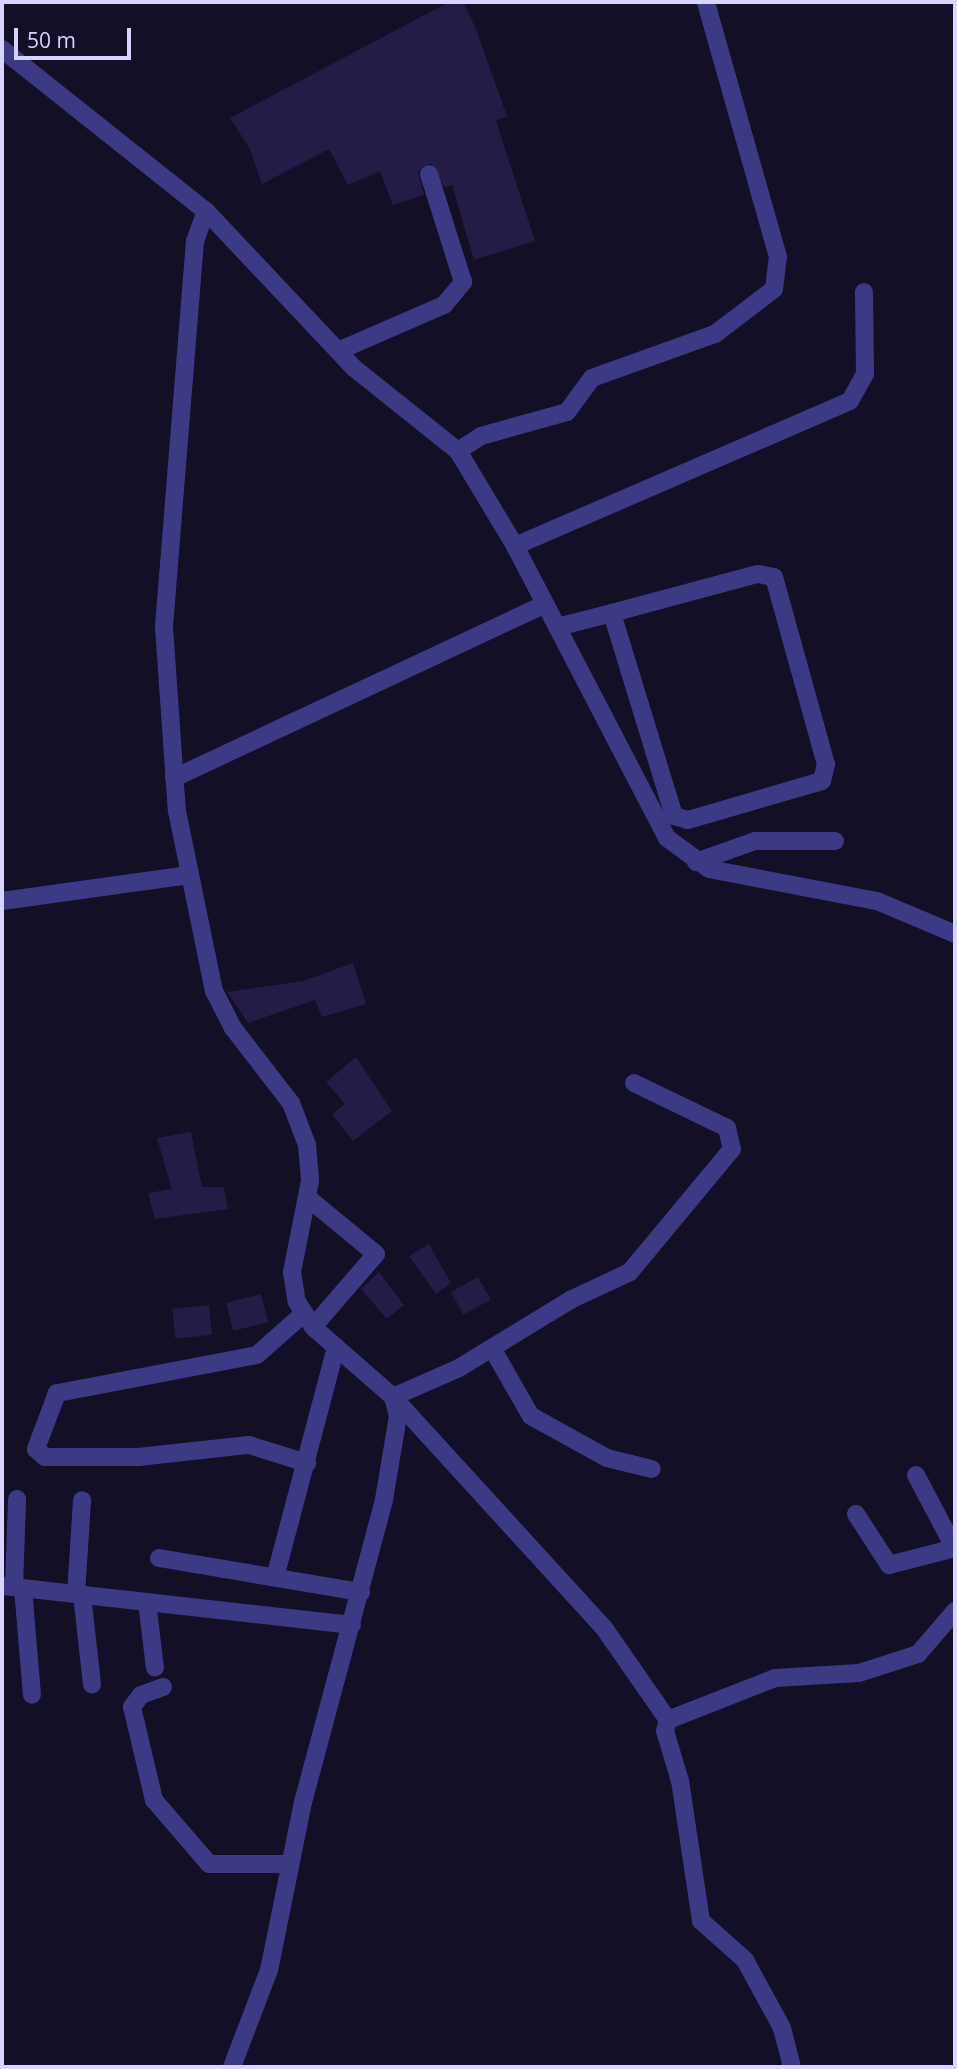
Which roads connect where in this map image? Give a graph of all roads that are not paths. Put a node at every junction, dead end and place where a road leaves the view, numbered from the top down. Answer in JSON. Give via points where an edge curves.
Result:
{"nodes":[{"id":1,"x":706,"y":2,"type":"edge"},
{"id":2,"x":2,"y":49,"type":"edge"},
{"id":3,"x":429,"y":174,"type":"dead end"},
{"id":4,"x":206,"y":211,"type":"junction"},
{"id":5,"x":864,"y":292,"type":"dead end"},
{"id":6,"x":338,"y":352,"type":"junction"},
{"id":7,"x":458,"y":451,"type":"junction"},
{"id":8,"x":515,"y":546,"type":"junction"},
{"id":9,"x":545,"y":604,"type":"junction"},
{"id":10,"x":612,"y":613,"type":"junction"},
{"id":11,"x":557,"y":627,"type":"junction"},
{"id":12,"x":174,"y":778,"type":"junction"},
{"id":13,"x":835,"y":841,"type":"dead end"},
{"id":14,"x":696,"y":862,"type":"junction"},
{"id":15,"x":189,"y":875,"type":"junction"},
{"id":16,"x":2,"y":901,"type":"edge"},
{"id":17,"x":955,"y":933,"type":"edge"},
{"id":18,"x":634,"y":1083,"type":"dead end"},
{"id":19,"x":308,"y":1198,"type":"junction"},
{"id":20,"x":307,"y":1321,"type":"junction"},
{"id":21,"x":336,"y":1347,"type":"junction"},
{"id":22,"x":492,"y":1350,"type":"junction"},
{"id":23,"x":393,"y":1397,"type":"junction"},
{"id":24,"x":307,"y":1463,"type":"junction"},
{"id":25,"x":652,"y":1469,"type":"dead end"},
{"id":26,"x":916,"y":1475,"type":"dead end"},
{"id":27,"x":17,"y":1499,"type":"dead end"},
{"id":28,"x":82,"y":1500,"type":"dead end"},
{"id":29,"x":856,"y":1514,"type":"dead end"},
{"id":30,"x":955,"y":1548,"type":"edge"},
{"id":31,"x":159,"y":1558,"type":"dead end"},
{"id":32,"x":276,"y":1574,"type":"junction"},
{"id":33,"x":14,"y":1587,"type":"junction"},
{"id":34,"x":361,"y":1592,"type":"junction"},
{"id":35,"x":79,"y":1594,"type":"junction"},
{"id":36,"x":147,"y":1602,"type":"junction"},
{"id":37,"x":955,"y":1611,"type":"edge"},
{"id":38,"x":352,"y":1625,"type":"junction"},
{"id":39,"x":155,"y":1668,"type":"dead end"},
{"id":40,"x":92,"y":1684,"type":"dead end"},
{"id":41,"x":163,"y":1688,"type":"dead end"},
{"id":42,"x":32,"y":1695,"type":"dead end"},
{"id":43,"x":668,"y":1720,"type":"junction"},
{"id":44,"x":289,"y":1864,"type":"junction"},
{"id":45,"x":232,"y":2067,"type":"edge"},
{"id":46,"x":792,"y":2067,"type":"edge"}],
"edges":[{"from":1,"to":7,"type":"street","via":[[778,257],[774,289],[715,334],[592,378],[567,412],[481,436]]},
{"from":2,"to":4,"type":"street"},
{"from":3,"to":6,"type":"street","via":[[463,282],[444,304]]},
{"from":4,"to":6,"type":"street"},
{"from":4,"to":12,"type":"street","via":[[193,262],[164,627]]},
{"from":5,"to":8,"type":"street","via":[[864,374],[850,401]]},
{"from":6,"to":7,"type":"street"},
{"from":7,"to":8,"type":"street"},
{"from":8,"to":9,"type":"street"},
{"from":9,"to":11,"type":"street"},
{"from":9,"to":12,"type":"street"},
{"from":10,"to":10,"type":"street","via":[[758,574],[774,577],[826,764],[822,781],[680,821],[668,807]]},
{"from":10,"to":11,"type":"street"},
{"from":11,"to":14,"type":"street","via":[[653,815],[667,838]]},
{"from":12,"to":15,"type":"street"},
{"from":13,"to":14,"type":"street","via":[[762,840]]},
{"from":14,"to":17,"type":"street","via":[[734,877],[877,901]]},
{"from":15,"to":16,"type":"street"},
{"from":15,"to":19,"type":"street","via":[[223,1011],[300,1123],[310,1163]]},
{"from":18,"to":22,"type":"street","via":[[727,1128],[732,1149],[630,1272],[572,1299]]},
{"from":19,"to":20,"type":"street","via":[[292,1272]]},
{"from":19,"to":20,"type":"street","via":[[376,1254]]},
{"from":20,"to":21,"type":"street"},
{"from":20,"to":24,"type":"street","via":[[257,1355],[57,1393],[36,1449],[46,1457],[138,1457],[249,1445]]},
{"from":21,"to":23,"type":"street"},
{"from":21,"to":24,"type":"street"},
{"from":22,"to":23,"type":"street"},
{"from":22,"to":25,"type":"street","via":[[531,1416],[607,1458]]},
{"from":23,"to":34,"type":"street","via":[[398,1428]]},
{"from":23,"to":43,"type":"street","via":[[604,1628]]},
{"from":24,"to":32,"type":"street"},
{"from":26,"to":30,"type":"street"},
{"from":27,"to":33,"type":"street"},
{"from":28,"to":35,"type":"street"},
{"from":29,"to":30,"type":"street","via":[[889,1565]]},
{"from":31,"to":32,"type":"street"},
{"from":32,"to":34,"type":"street"},
{"from":33,"to":35,"type":"street"},
{"from":33,"to":42,"type":"street"},
{"from":34,"to":38,"type":"street"},
{"from":35,"to":36,"type":"street"},
{"from":35,"to":40,"type":"street"},
{"from":36,"to":38,"type":"street"},
{"from":36,"to":39,"type":"street"},
{"from":37,"to":43,"type":"street","via":[[918,1654],[859,1673],[775,1678]]},
{"from":38,"to":44,"type":"street"},
{"from":41,"to":44,"type":"street","via":[[141,1695],[132,1707],[154,1800],[209,1864]]},
{"from":43,"to":46,"type":"street","via":[[665,1731],[680,1781],[701,1921],[745,1960],[782,2028]]},
{"from":44,"to":45,"type":"street","via":[[269,1970]]}]}
